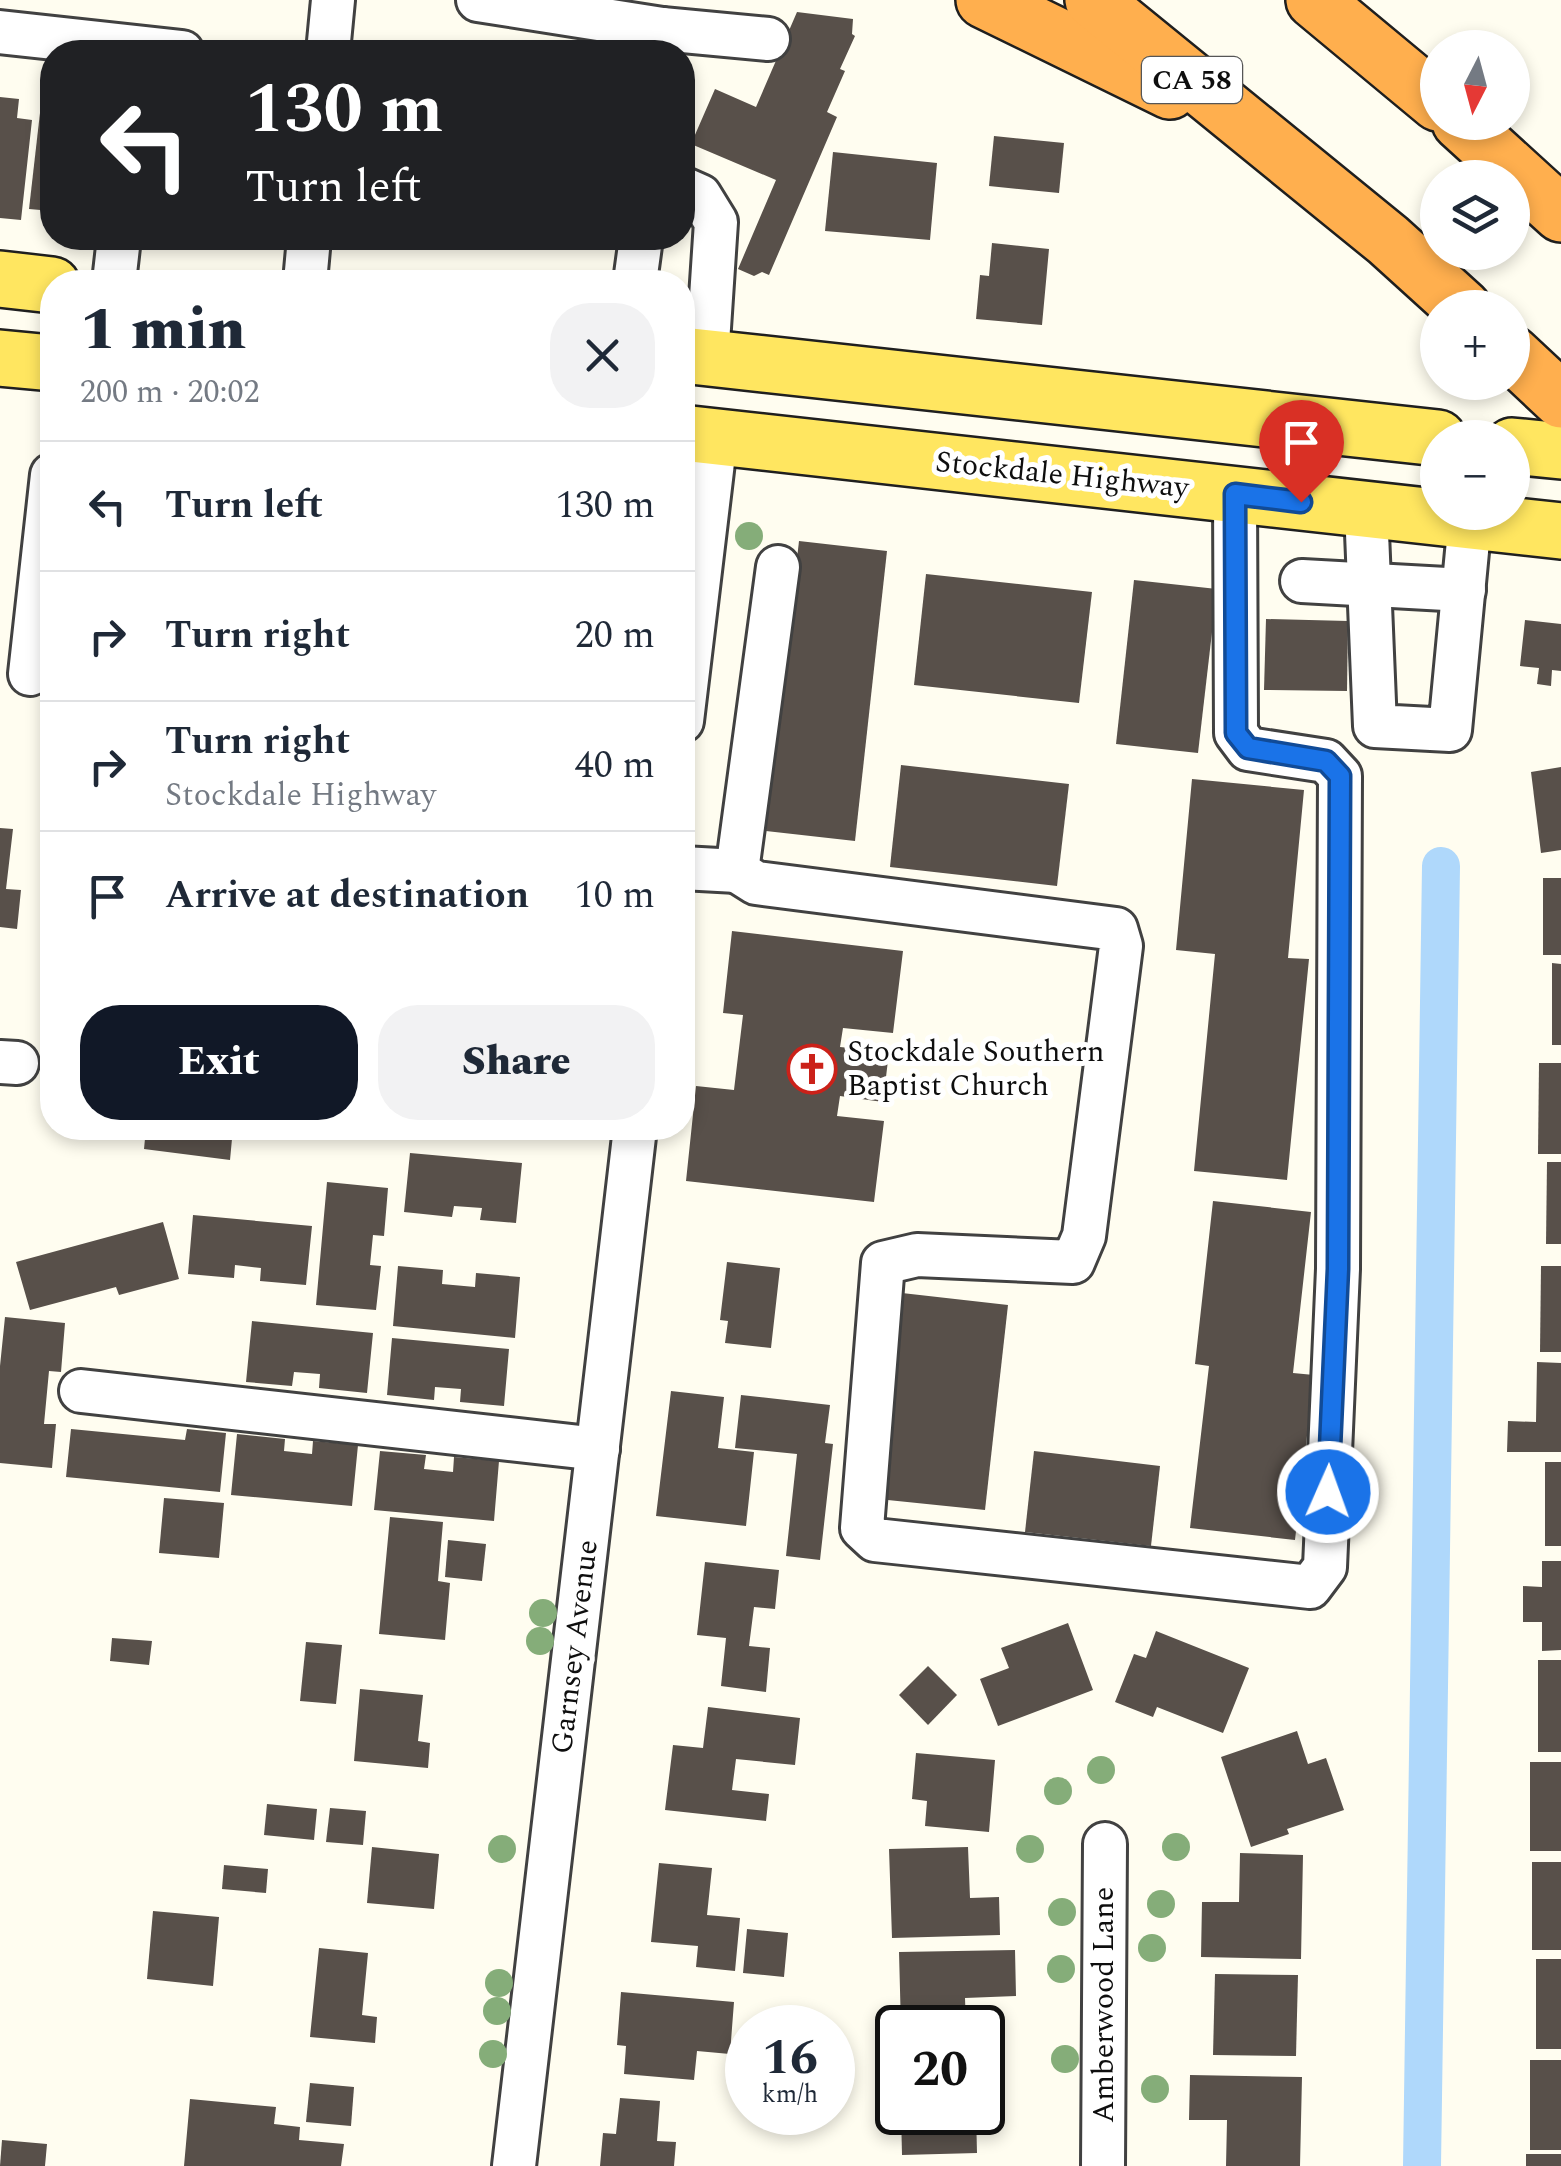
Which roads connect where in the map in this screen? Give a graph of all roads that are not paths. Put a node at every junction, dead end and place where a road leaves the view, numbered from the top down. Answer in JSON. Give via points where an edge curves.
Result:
{"nodes":[{"id":1,"x":333,"y":0,"type":"edge"},
{"id":2,"x":478,"y":0,"type":"edge"},
{"id":3,"x":984,"y":0,"type":"edge"},
{"id":4,"x":1094,"y":0,"type":"edge"},
{"id":5,"x":1314,"y":0,"type":"edge"},
{"id":6,"x":0,"y":32,"type":"edge"},
{"id":7,"x":768,"y":39,"type":"dead end"},
{"id":8,"x":62,"y":40,"type":"edge"},
{"id":9,"x":329,"y":40,"type":"edge"},
{"id":10,"x":657,"y":40,"type":"edge"},
{"id":11,"x":695,"y":40,"type":"edge"},
{"id":12,"x":1420,"y":88,"type":"edge"},
{"id":13,"x":1480,"y":140,"type":"edge"},
{"id":14,"x":1277,"y":149,"type":"junction"},
{"id":15,"x":695,"y":194,"type":"edge"},
{"id":16,"x":1561,"y":214,"type":"edge"},
{"id":17,"x":0,"y":279,"type":"edge"},
{"id":18,"x":40,"y":284,"type":"edge"},
{"id":19,"x":1442,"y":290,"type":"edge"},
{"id":20,"x":40,"y":329,"type":"edge"},
{"id":21,"x":0,"y":331,"type":"edge"},
{"id":22,"x":695,"y":357,"type":"edge"},
{"id":23,"x":0,"y":358,"type":"edge"},
{"id":24,"x":40,"y":363,"type":"edge"},
{"id":25,"x":1530,"y":371,"type":"edge"},
{"id":26,"x":1561,"y":400,"type":"edge"},
{"id":27,"x":1112,"y":403,"type":"junction"},
{"id":28,"x":699,"y":435,"type":"edge"},
{"id":29,"x":1420,"y":436,"type":"edge"},
{"id":30,"x":1530,"y":448,"type":"edge"},
{"id":31,"x":1561,"y":451,"type":"edge"},
{"id":32,"x":1235,"y":494,"type":"junction"},
{"id":33,"x":695,"y":502,"type":"edge"},
{"id":34,"x":1366,"y":509,"type":"junction"},
{"id":35,"x":1420,"y":515,"type":"edge"},
{"id":36,"x":1530,"y":527,"type":"edge"},
{"id":37,"x":1469,"y":530,"type":"edge"},
{"id":38,"x":1561,"y":530,"type":"edge"},
{"id":39,"x":778,"y":567,"type":"dead end"},
{"id":40,"x":1302,"y":581,"type":"dead end"},
{"id":41,"x":1370,"y":585,"type":"junction"},
{"id":42,"x":40,"y":588,"type":"edge"},
{"id":43,"x":1464,"y":590,"type":"junction"},
{"id":44,"x":30,"y":674,"type":"dead end"},
{"id":45,"x":695,"y":868,"type":"edge"},
{"id":46,"x":737,"y":870,"type":"junction"},
{"id":47,"x":634,"y":1140,"type":"edge"},
{"id":48,"x":80,"y":1391,"type":"dead end"},
{"id":49,"x":598,"y":1449,"type":"junction"},
{"id":50,"x":1105,"y":1844,"type":"dead end"},
{"id":51,"x":514,"y":2166,"type":"edge"},
{"id":52,"x":1103,"y":2166,"type":"edge"}],
"edges":[{"from":1,"to":9,"type":"street"},
{"from":2,"to":10,"type":"street"},
{"from":3,"to":14,"type":"highway"},
{"from":4,"to":14,"type":"highway","number":"CA 58"},
{"from":5,"to":12,"type":"highway"},
{"from":6,"to":8,"type":"street"},
{"from":7,"to":11,"type":"street"},
{"from":13,"to":16,"type":"highway"},
{"from":14,"to":19,"type":"highway","number":"CA 58"},
{"from":15,"to":22,"type":"street","via":[[716,222]]},
{"from":17,"to":18,"type":"main road"},
{"from":20,"to":21,"type":"main road"},
{"from":22,"to":27,"type":"main road"},
{"from":23,"to":24,"type":"main road"},
{"from":25,"to":26,"type":"highway"},
{"from":27,"to":28,"type":"main road","via":[[1000,426],[754,408]]},
{"from":27,"to":29,"type":"main road"},
{"from":28,"to":32,"type":"main road","name":"Stockdale Highway"},
{"from":28,"to":33,"type":"street"},
{"from":30,"to":31,"type":"main road"},
{"from":32,"to":34,"type":"main road","name":"Stockdale Highway"},
{"from":32,"to":46,"type":"street","via":[[1236,733],[1248,748],[1326,761],[1340,776],[1338,1269],[1326,1567],[1310,1587],[874,1540],[862,1528],[883,1263],[918,1256],[1072,1262],[1084,1236],[1121,946],[1116,929],[756,884]]},
{"from":34,"to":35,"type":"main road","name":"Stockdale Highway"},
{"from":34,"to":41,"type":"street"},
{"from":36,"to":38,"type":"main road","name":"Stockdale Highway"},
{"from":37,"to":43,"type":"street"},
{"from":39,"to":46,"type":"street"},
{"from":40,"to":41,"type":"street"},
{"from":41,"to":43,"type":"street"},
{"from":41,"to":43,"type":"street","via":[[1376,726],[1450,730]]},
{"from":42,"to":44,"type":"street"},
{"from":45,"to":46,"type":"street"},
{"from":47,"to":49,"type":"street","name":"Garnsey Avenue"},
{"from":48,"to":49,"type":"street"},
{"from":49,"to":51,"type":"street","name":"Garnsey Avenue"},
{"from":50,"to":52,"type":"street","name":"Amberwood Lane"}]}
